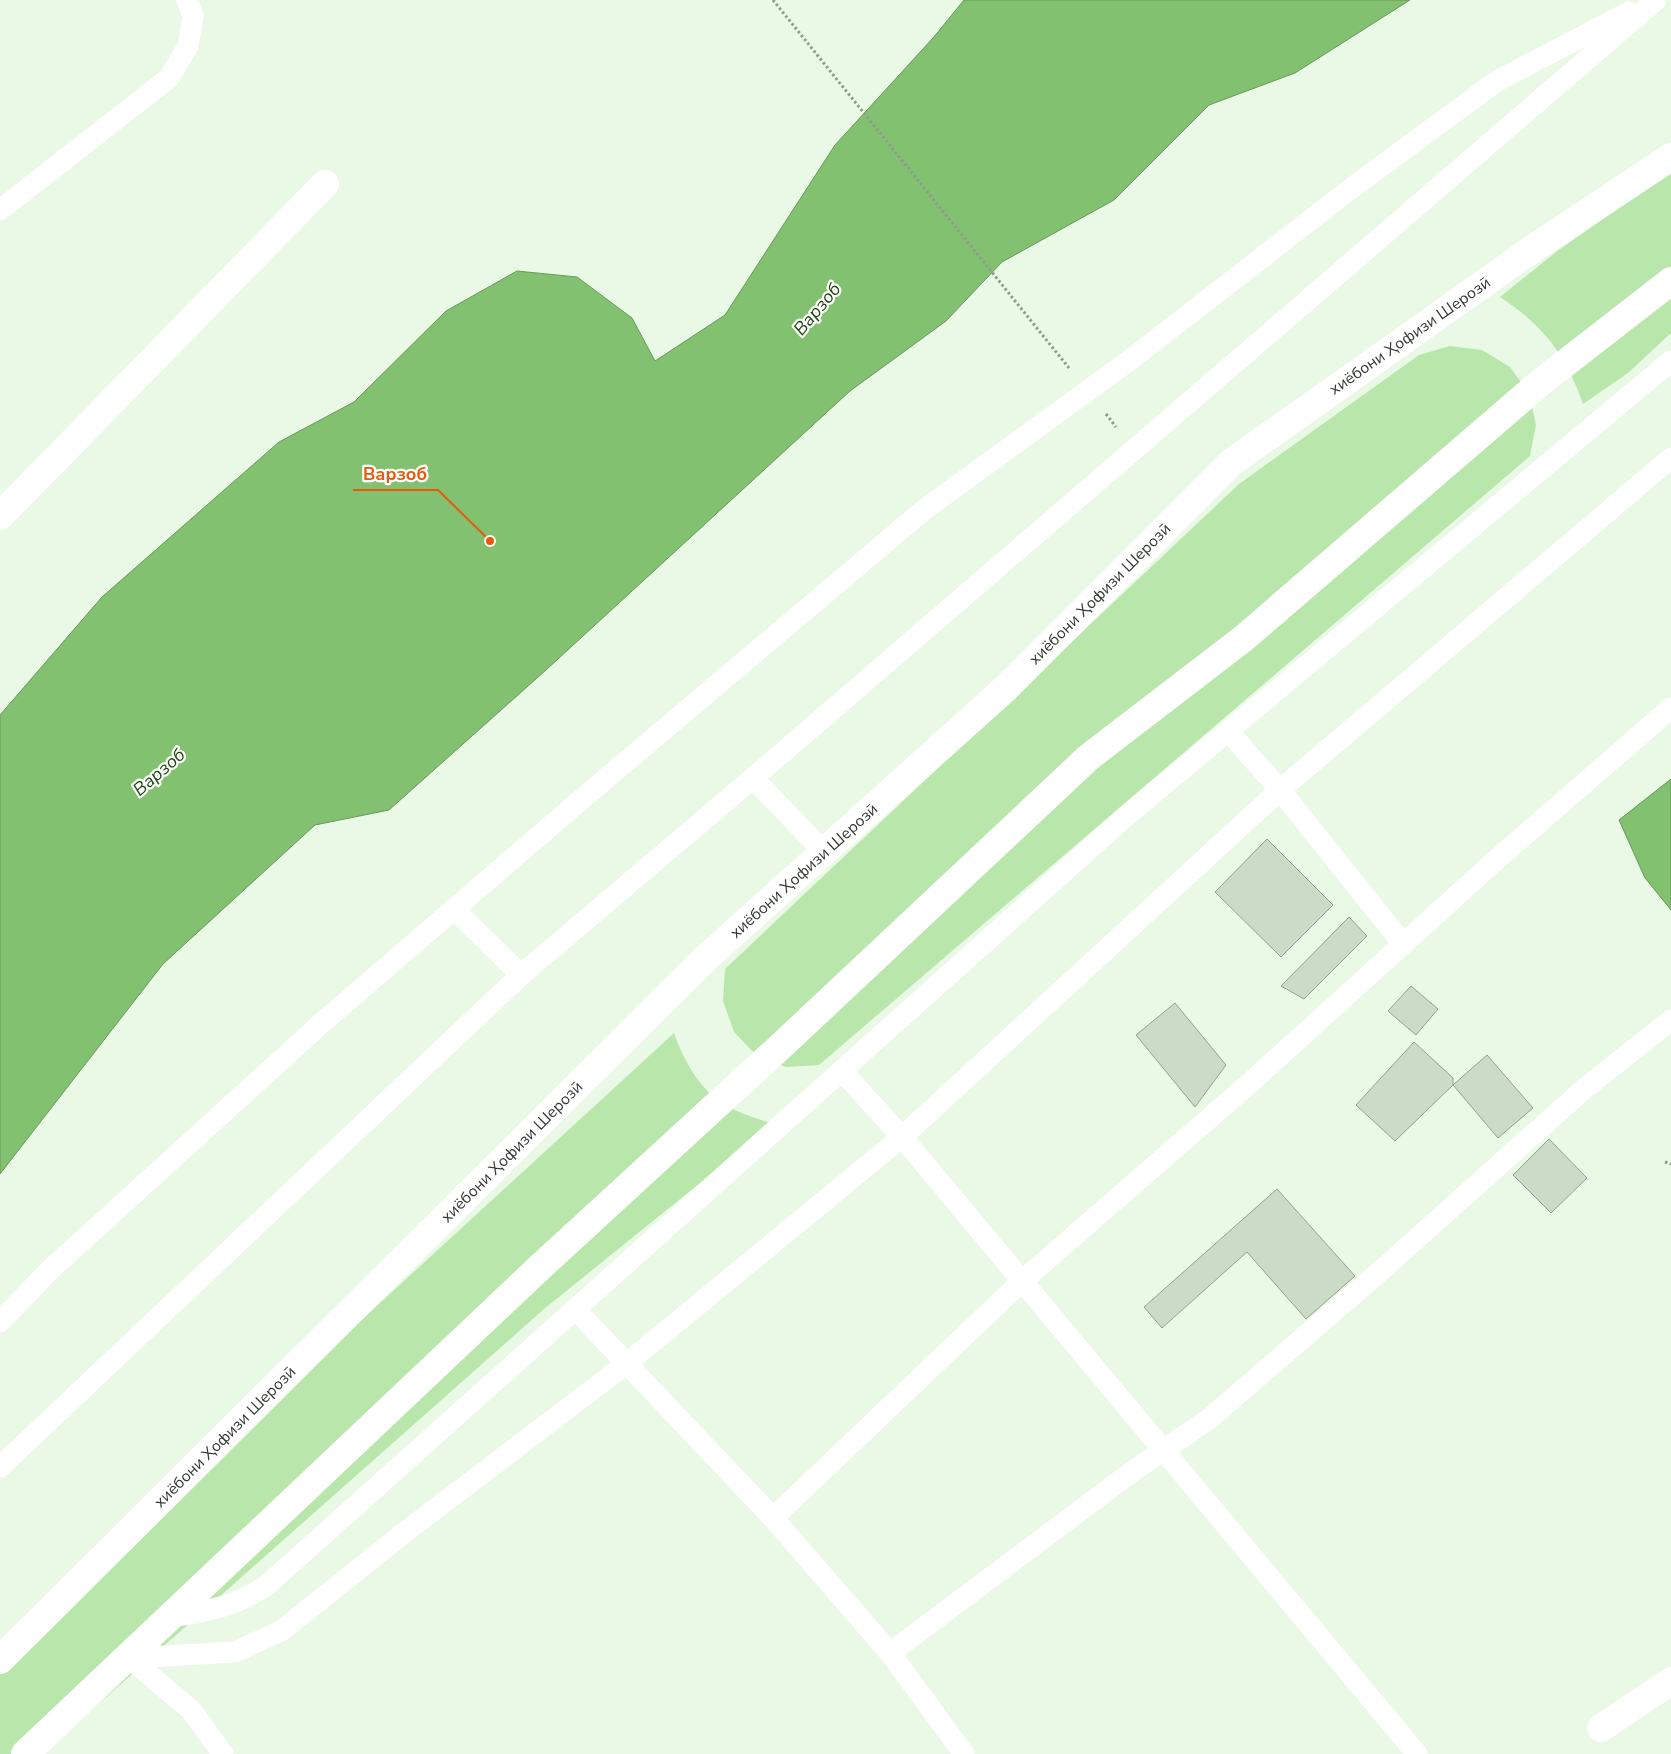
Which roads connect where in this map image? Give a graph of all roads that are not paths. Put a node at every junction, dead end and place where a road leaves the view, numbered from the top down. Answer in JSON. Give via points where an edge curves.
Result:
{"nodes":[{"id":1,"x":187,"y":0,"type":"edge"},
{"id":2,"x":1652,"y":0,"type":"edge"},
{"id":3,"x":1656,"y":0,"type":"edge"},
{"id":4,"x":1671,"y":158,"type":"edge"},
{"id":5,"x":324,"y":184,"type":"dead end"},
{"id":6,"x":0,"y":210,"type":"edge"},
{"id":7,"x":1671,"y":281,"type":"edge"},
{"id":8,"x":1671,"y":361,"type":"edge"},
{"id":9,"x":1671,"y":458,"type":"edge"},
{"id":10,"x":0,"y":516,"type":"edge"},
{"id":11,"x":1671,"y":708,"type":"edge"},
{"id":12,"x":1228,"y":731,"type":"junction"},
{"id":13,"x":753,"y":778,"type":"junction"},
{"id":14,"x":1280,"y":790,"type":"junction"},
{"id":15,"x":824,"y":852,"type":"junction"},
{"id":16,"x":454,"y":909,"type":"junction"},
{"id":17,"x":1403,"y":944,"type":"junction"},
{"id":18,"x":521,"y":975,"type":"junction"},
{"id":19,"x":1671,"y":1020,"type":"edge"},
{"id":20,"x":842,"y":1070,"type":"junction"},
{"id":21,"x":902,"y":1137,"type":"junction"},
{"id":22,"x":1021,"y":1282,"type":"junction"},
{"id":23,"x":575,"y":1309,"type":"junction"},
{"id":24,"x":0,"y":1322,"type":"edge"},
{"id":25,"x":626,"y":1364,"type":"junction"},
{"id":26,"x":1164,"y":1450,"type":"junction"},
{"id":27,"x":0,"y":1467,"type":"edge"},
{"id":28,"x":773,"y":1518,"type":"junction"},
{"id":29,"x":171,"y":1617,"type":"junction"},
{"id":30,"x":890,"y":1653,"type":"junction"},
{"id":31,"x":128,"y":1658,"type":"junction"},
{"id":32,"x":0,"y":1660,"type":"edge"},
{"id":33,"x":1671,"y":1681,"type":"edge"},
{"id":34,"x":1601,"y":1728,"type":"dead end"},
{"id":35,"x":25,"y":1754,"type":"edge"},
{"id":36,"x":224,"y":1754,"type":"edge"},
{"id":37,"x":964,"y":1754,"type":"edge"},
{"id":38,"x":1417,"y":1754,"type":"edge"}],
"edges":[{"from":1,"to":6,"type":"lane","via":[[193,16],[188,46],[169,78]]},
{"from":2,"to":16,"type":"lane","via":[[1497,81],[1353,187],[1130,360],[925,509]]},
{"from":3,"to":13,"type":"lane"},
{"from":4,"to":15,"type":"main road","name":"хиёбони Ҳофизи Шерозӣ","via":[[1526,254],[1232,462],[1006,688]]},
{"from":5,"to":10,"type":"main road"},
{"from":7,"to":29,"type":"main road","via":[[1541,382],[1244,638],[1089,757]]},
{"from":8,"to":12,"type":"lane"},
{"from":9,"to":14,"type":"lane"},
{"from":11,"to":17,"type":"lane"},
{"from":12,"to":14,"type":"lane"},
{"from":12,"to":20,"type":"lane","via":[[1125,818]]},
{"from":13,"to":15,"type":"lane"},
{"from":13,"to":18,"type":"lane"},
{"from":14,"to":17,"type":"lane"},
{"from":14,"to":21,"type":"lane"},
{"from":15,"to":32,"type":"main road","name":"хиёбони Ҳофизи Шерозӣ","via":[[706,959]]},
{"from":16,"to":18,"type":"lane"},
{"from":16,"to":24,"type":"lane","via":[[309,1034],[51,1270]]},
{"from":17,"to":22,"type":"lane","via":[[1251,1082]]},
{"from":18,"to":27,"type":"lane"},
{"from":19,"to":26,"type":"lane","via":[[1584,1089],[1209,1419]]},
{"from":20,"to":21,"type":"lane"},
{"from":20,"to":23,"type":"lane"},
{"from":21,"to":22,"type":"lane"},
{"from":21,"to":25,"type":"lane"},
{"from":22,"to":26,"type":"lane"},
{"from":22,"to":28,"type":"lane"},
{"from":23,"to":25,"type":"lane"},
{"from":23,"to":29,"type":"lane","via":[[266,1586],[245,1600],[216,1610]]},
{"from":25,"to":28,"type":"lane"},
{"from":25,"to":31,"type":"lane","via":[[281,1631],[234,1652]]},
{"from":26,"to":30,"type":"lane"},
{"from":26,"to":38,"type":"lane"},
{"from":28,"to":30,"type":"lane"},
{"from":29,"to":31,"type":"main road"},
{"from":30,"to":37,"type":"lane"},
{"from":31,"to":35,"type":"main road"},
{"from":31,"to":36,"type":"lane","via":[[191,1710]]},
{"from":33,"to":34,"type":"main road"}]}
